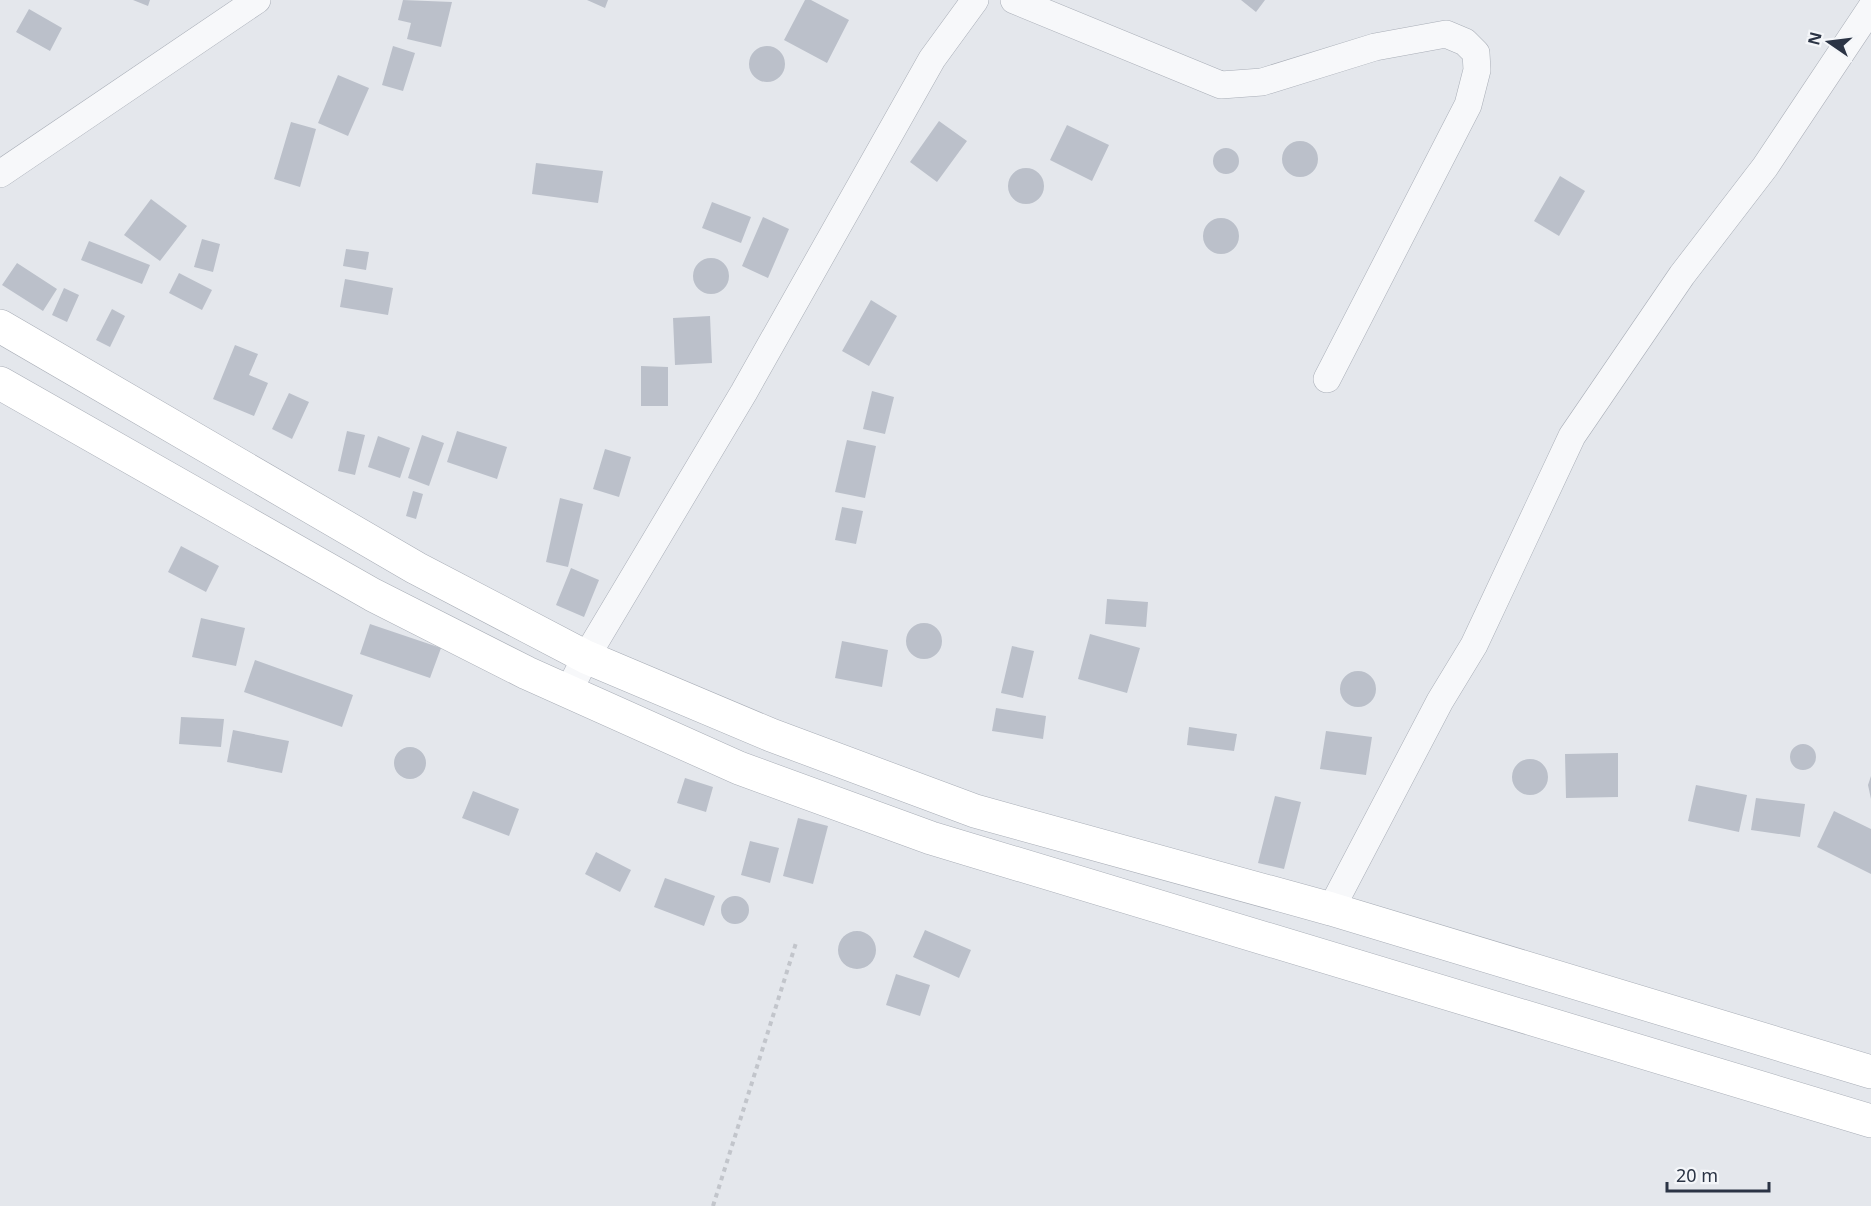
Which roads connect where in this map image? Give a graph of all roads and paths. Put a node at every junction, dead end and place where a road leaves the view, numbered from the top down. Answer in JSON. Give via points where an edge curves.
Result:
{"nodes":[{"id":1,"x":257,"y":0,"type":"edge"},
{"id":2,"x":975,"y":0,"type":"edge"},
{"id":3,"x":1014,"y":0,"type":"edge"},
{"id":4,"x":1871,"y":8,"type":"edge"},
{"id":5,"x":0,"y":174,"type":"edge"},
{"id":6,"x":0,"y":326,"type":"edge"},
{"id":7,"x":1327,"y":379,"type":"dead end"},
{"id":8,"x":0,"y":384,"type":"edge"},
{"id":9,"x":586,"y":657,"type":"junction"},
{"id":10,"x":568,"y":692,"type":"junction"},
{"id":11,"x":1331,"y":909,"type":"junction"},
{"id":12,"x":796,"y":943,"type":"dead end"},
{"id":13,"x":1871,"y":1072,"type":"edge"},
{"id":14,"x":1871,"y":1121,"type":"edge"},
{"id":15,"x":713,"y":1206,"type":"edge"}],
"edges":[{"from":1,"to":5,"type":"street"},
{"from":2,"to":9,"type":"street","via":[[932,59],[744,392]]},
{"from":3,"to":7,"type":"street","via":[[1221,85],[1262,82],[1375,48],[1446,34],[1465,42],[1476,53],[1477,70],[1468,105]]},
{"from":4,"to":11,"type":"street","via":[[1765,167],[1682,275],[1572,436],[1474,645],[1440,701]]},
{"from":6,"to":9,"type":"main road","via":[[416,568]]},
{"from":8,"to":10,"type":"main road","via":[[373,595]]},
{"from":9,"to":10,"type":"street"},
{"from":9,"to":11,"type":"main road","via":[[771,735],[975,811]]},
{"from":10,"to":14,"type":"main road","via":[[739,768],[931,838]]},
{"from":11,"to":13,"type":"main road"},
{"from":12,"to":15,"type":"path"}]}
